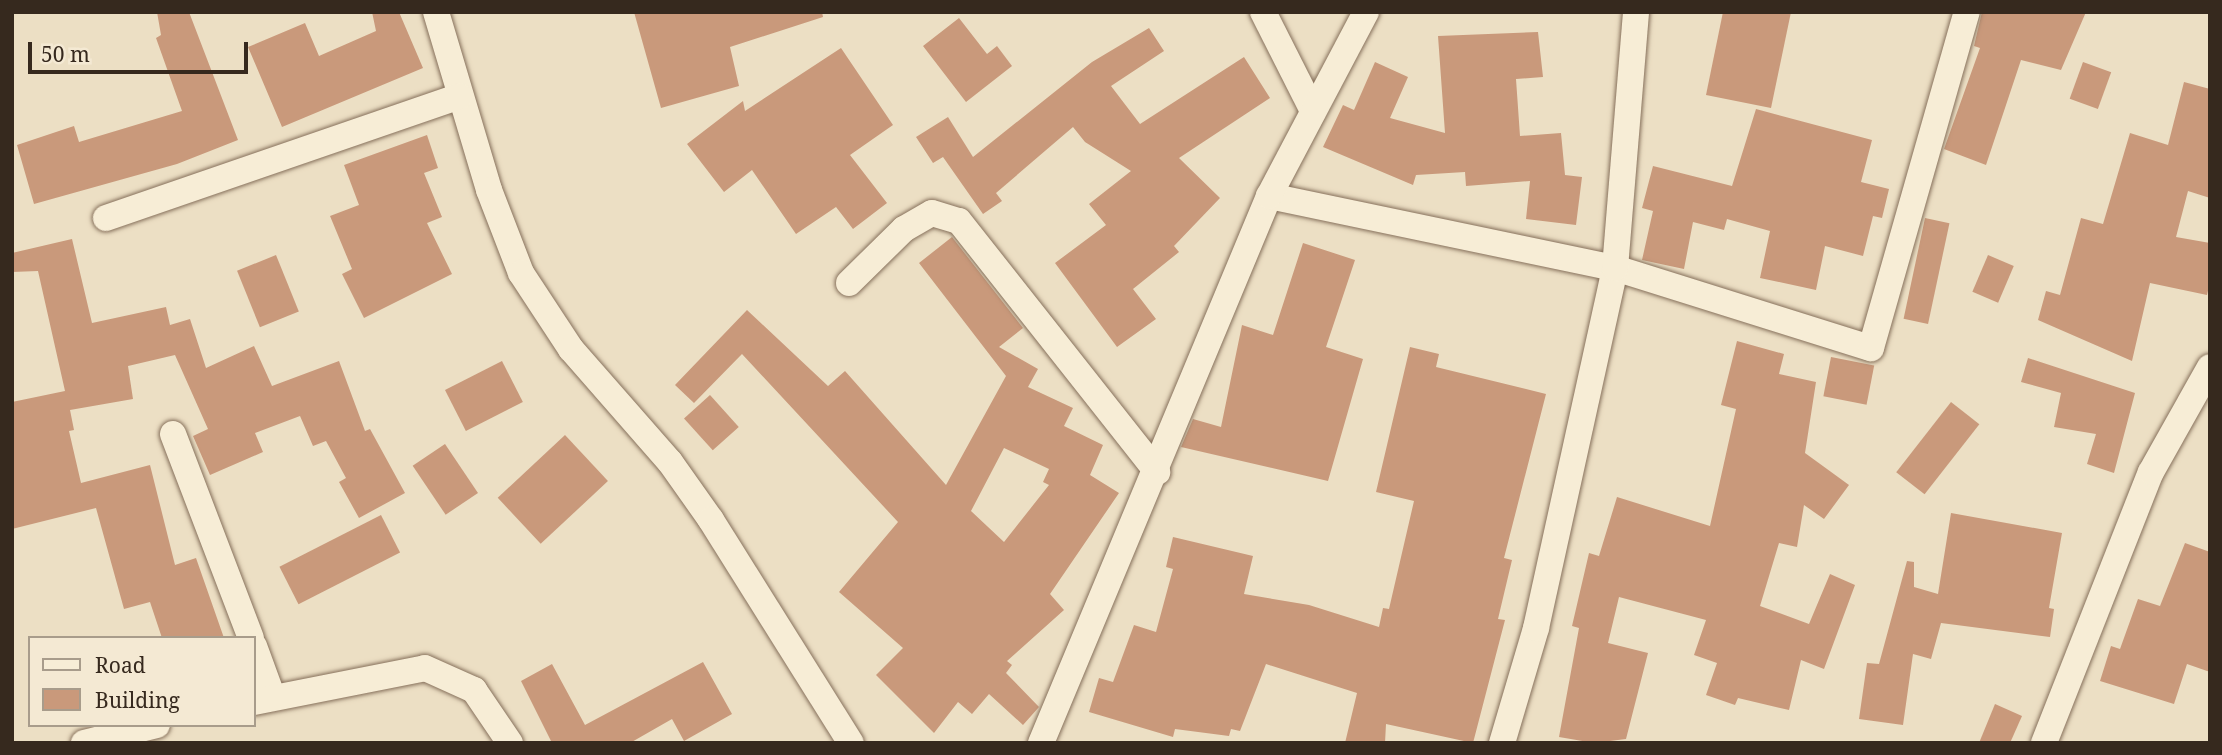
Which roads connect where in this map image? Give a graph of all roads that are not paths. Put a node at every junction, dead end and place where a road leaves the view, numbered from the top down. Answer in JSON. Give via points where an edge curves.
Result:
{"nodes":[{"id":1,"x":436,"y":12,"type":"edge"},
{"id":2,"x":1263,"y":12,"type":"edge"},
{"id":3,"x":1366,"y":12,"type":"edge"},
{"id":4,"x":1636,"y":12,"type":"edge"},
{"id":5,"x":1967,"y":12,"type":"edge"},
{"id":6,"x":460,"y":96,"type":"junction"},
{"id":7,"x":1313,"y":111,"type":"junction"},
{"id":8,"x":1269,"y":196,"type":"junction"},
{"id":9,"x":106,"y":218,"type":"dead end"},
{"id":10,"x":1615,"y":268,"type":"junction"},
{"id":11,"x":849,"y":284,"type":"dead end"},
{"id":12,"x":2210,"y":367,"type":"edge"},
{"id":13,"x":173,"y":434,"type":"dead end"},
{"id":14,"x":1157,"y":472,"type":"junction"},
{"id":15,"x":250,"y":636,"type":"edge"},
{"id":16,"x":256,"y":657,"type":"edge"},
{"id":17,"x":264,"y":700,"type":"edge"},
{"id":18,"x":150,"y":727,"type":"edge"},
{"id":19,"x":84,"y":743,"type":"edge"},
{"id":20,"x":510,"y":743,"type":"edge"},
{"id":21,"x":851,"y":743,"type":"edge"},
{"id":22,"x":1041,"y":743,"type":"edge"},
{"id":23,"x":1502,"y":743,"type":"edge"},
{"id":24,"x":2044,"y":743,"type":"edge"}],
"edges":[{"from":1,"to":6,"type":"street"},
{"from":2,"to":7,"type":"street"},
{"from":3,"to":7,"type":"street"},
{"from":4,"to":10,"type":"street"},
{"from":5,"to":10,"type":"street","via":[[1871,348]]},
{"from":6,"to":9,"type":"street"},
{"from":6,"to":21,"type":"street","via":[[521,273],[571,349],[670,462],[712,520]]},
{"from":7,"to":8,"type":"street"},
{"from":8,"to":10,"type":"street"},
{"from":8,"to":14,"type":"street"},
{"from":10,"to":23,"type":"street","via":[[1536,628]]},
{"from":11,"to":14,"type":"street","via":[[904,229],[932,213],[959,221]]},
{"from":12,"to":24,"type":"street","via":[[2151,472]]},
{"from":13,"to":15,"type":"street"},
{"from":14,"to":22,"type":"street"},
{"from":16,"to":17,"type":"street"},
{"from":17,"to":20,"type":"street","via":[[425,668],[474,690]]},
{"from":18,"to":19,"type":"street"}]}
